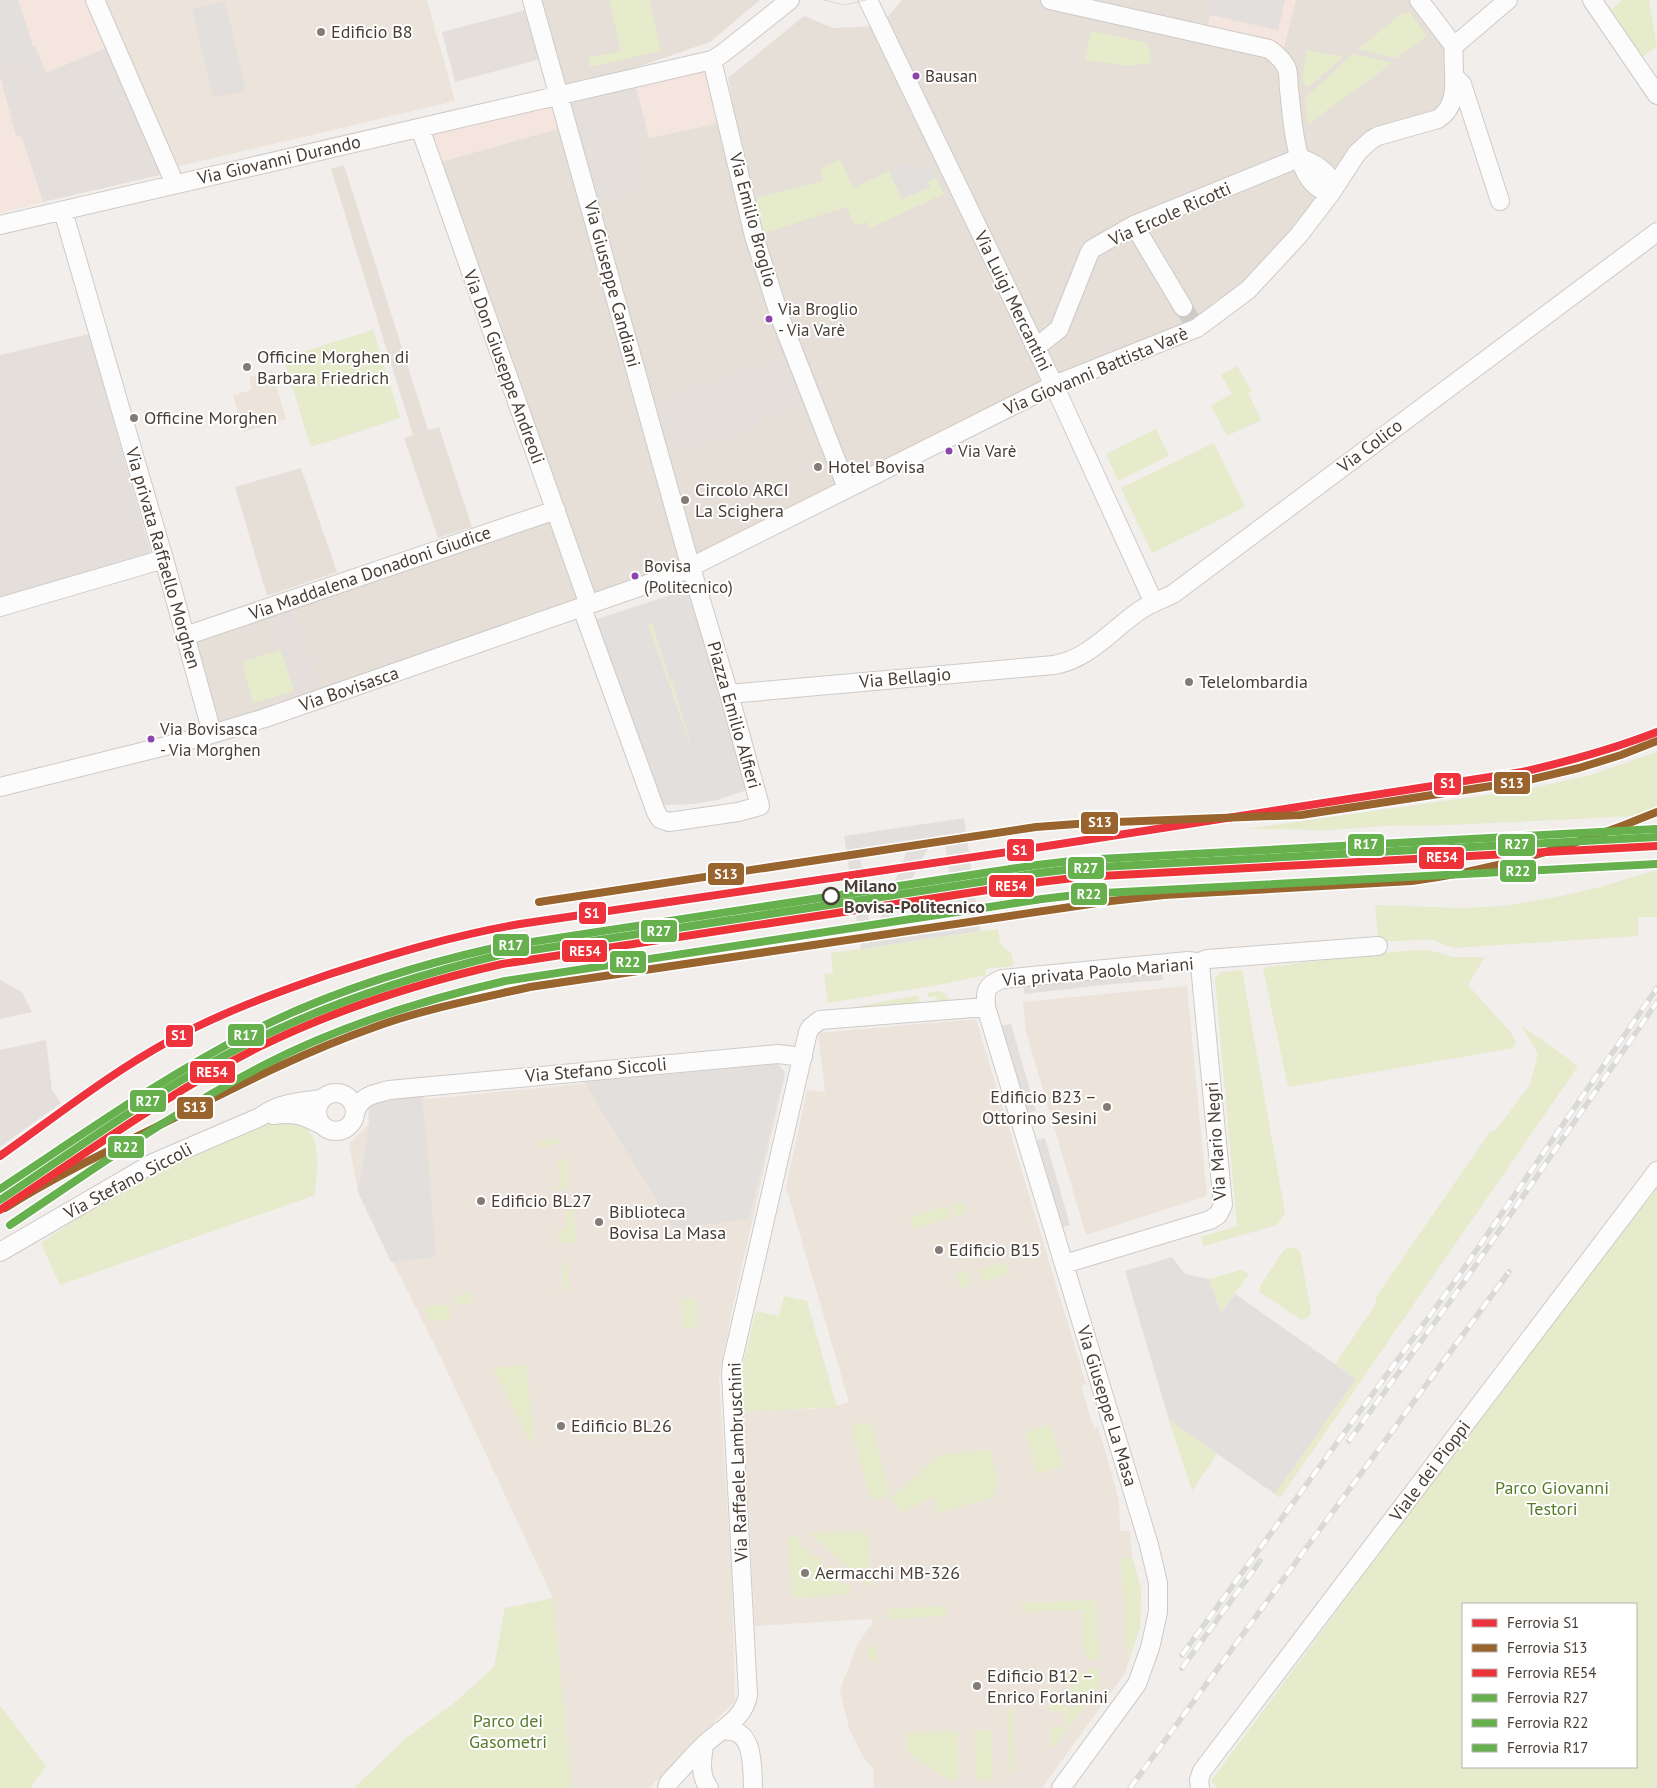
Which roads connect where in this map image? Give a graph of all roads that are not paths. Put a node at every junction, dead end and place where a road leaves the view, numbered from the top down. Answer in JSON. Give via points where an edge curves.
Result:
{"nodes":[{"id":1,"x":95,"y":0,"type":"edge"},
{"id":2,"x":532,"y":0,"type":"edge"},
{"id":3,"x":790,"y":0,"type":"edge"},
{"id":4,"x":868,"y":0,"type":"edge"},
{"id":5,"x":1050,"y":0,"type":"edge"},
{"id":6,"x":1419,"y":0,"type":"edge"},
{"id":7,"x":1508,"y":0,"type":"edge"},
{"id":8,"x":1592,"y":0,"type":"edge"},
{"id":9,"x":1454,"y":46,"type":"junction"},
{"id":10,"x":712,"y":60,"type":"junction"},
{"id":11,"x":1454,"y":76,"type":"junction"},
{"id":12,"x":559,"y":95,"type":"junction"},
{"id":13,"x":1657,"y":95,"type":"edge"},
{"id":14,"x":1446,"y":114,"type":"junction"},
{"id":15,"x":1473,"y":114,"type":"junction"},
{"id":16,"x":420,"y":128,"type":"junction"},
{"id":17,"x":1299,"y":158,"type":"junction"},
{"id":18,"x":175,"y":184,"type":"junction"},
{"id":19,"x":1331,"y":193,"type":"junction"},
{"id":20,"x":1500,"y":201,"type":"dead end"},
{"id":21,"x":64,"y":211,"type":"junction"},
{"id":22,"x":0,"y":225,"type":"edge"},
{"id":23,"x":1134,"y":225,"type":"junction"},
{"id":24,"x":1657,"y":232,"type":"edge"},
{"id":25,"x":1191,"y":319,"type":"junction"},
{"id":26,"x":1034,"y":345,"type":"junction"},
{"id":27,"x":1054,"y":385,"type":"junction"},
{"id":28,"x":847,"y":488,"type":"junction"},
{"id":29,"x":556,"y":510,"type":"junction"},
{"id":30,"x":164,"y":559,"type":"junction"},
{"id":31,"x":690,"y":568,"type":"junction"},
{"id":32,"x":1154,"y":603,"type":"junction"},
{"id":33,"x":0,"y":607,"type":"edge"},
{"id":34,"x":586,"y":607,"type":"junction"},
{"id":35,"x":185,"y":636,"type":"junction"},
{"id":36,"x":1080,"y":657,"type":"joint"},
{"id":37,"x":729,"y":694,"type":"junction"},
{"id":38,"x":212,"y":733,"type":"junction"},
{"id":39,"x":0,"y":787,"type":"edge"},
{"id":40,"x":1378,"y":946,"type":"dead end"},
{"id":41,"x":1200,"y":965,"type":"junction"},
{"id":42,"x":986,"y":1007,"type":"junction"},
{"id":43,"x":803,"y":1058,"type":"junction"},
{"id":44,"x":389,"y":1090,"type":"junction"},
{"id":45,"x":343,"y":1094,"type":"junction"},
{"id":46,"x":321,"y":1099,"type":"junction"},
{"id":47,"x":355,"y":1113,"type":"junction"},
{"id":48,"x":260,"y":1117,"type":"junction"},
{"id":49,"x":320,"y":1124,"type":"junction"},
{"id":50,"x":1657,"y":1171,"type":"edge"},
{"id":51,"x":0,"y":1252,"type":"edge"},
{"id":52,"x":1064,"y":1264,"type":"junction"},
{"id":53,"x":720,"y":1731,"type":"junction"},
{"id":54,"x":704,"y":1745,"type":"junction"},
{"id":55,"x":1201,"y":1780,"type":"edge"},
{"id":56,"x":666,"y":1788,"type":"edge"},
{"id":57,"x":709,"y":1788,"type":"edge"},
{"id":58,"x":753,"y":1788,"type":"edge"},
{"id":59,"x":1061,"y":1788,"type":"edge"}],
"edges":[{"from":1,"to":18,"type":"street"},
{"from":2,"to":12,"type":"street","name":"Via Giuseppe Candiani"},
{"from":3,"to":10,"type":"street"},
{"from":4,"to":26,"type":"street","name":"Via Luigi Mercantini"},
{"from":5,"to":17,"type":"street","via":[[1269,49],[1277,54],[1287,69]]},
{"from":6,"to":9,"type":"street"},
{"from":7,"to":9,"type":"street"},
{"from":8,"to":13,"type":"street"},
{"from":9,"to":11,"type":"street"},
{"from":10,"to":12,"type":"street","name":"Via Giovanni Durando"},
{"from":10,"to":28,"type":"street","name":"Via Emilio Broglio","via":[[754,236],[774,299]]},
{"from":11,"to":14,"type":"street","via":[[1451,105]]},
{"from":11,"to":15,"type":"street","via":[[1462,84]]},
{"from":12,"to":16,"type":"street","name":"Via Giovanni Durando"},
{"from":12,"to":31,"type":"street","name":"Via Giuseppe Candiani"},
{"from":14,"to":15,"type":"street"},
{"from":14,"to":19,"type":"street","name":"Via Giovanni Battista Varè","via":[[1371,140],[1357,153]]},
{"from":15,"to":20,"type":"street"},
{"from":16,"to":18,"type":"street","name":"Via Giovanni Durando"},
{"from":16,"to":29,"type":"street","name":"Via Don Giuseppe Andreoli"},
{"from":17,"to":19,"type":"street","via":[[1328,176]]},
{"from":17,"to":23,"type":"street","name":"Via Ercole Ricotti"},
{"from":18,"to":21,"type":"street","name":"Via Giovanni Durando"},
{"from":19,"to":25,"type":"street","name":"Via Giovanni Battista Varè","via":[[1299,235],[1248,290]]},
{"from":21,"to":22,"type":"street","name":"Via Giovanni Durando"},
{"from":21,"to":30,"type":"street","name":"Via privata Raffaello Morghen"},
{"from":23,"to":25,"type":"street"},
{"from":23,"to":26,"type":"street","name":"Via Ercole Ricotti","via":[[1092,249],[1059,329]]},
{"from":24,"to":32,"type":"street","name":"Via Colico","via":[[1173,594]]},
{"from":25,"to":27,"type":"street","name":"Via Giovanni Battista Varè"},
{"from":26,"to":27,"type":"street","name":"Via Luigi Mercantini"},
{"from":27,"to":28,"type":"street","name":"Via Giovanni Battista Varè"},
{"from":27,"to":32,"type":"street","name":"Via Luigi Mercantini"},
{"from":28,"to":31,"type":"street","name":"Via Giovanni Battista Varè"},
{"from":29,"to":34,"type":"street","name":"Via Don Giuseppe Andreoli"},
{"from":29,"to":35,"type":"street","name":"Via Maddalena Donadoni Giudice"},
{"from":30,"to":33,"type":"street"},
{"from":30,"to":35,"type":"street","name":"Via privata Raffaello Morghen"},
{"from":31,"to":34,"type":"street","name":"Via Bovisasca"},
{"from":31,"to":37,"type":"street","name":"Piazza Emilio Alfieri"},
{"from":32,"to":36,"type":"street","name":"Via Colico"},
{"from":34,"to":37,"type":"street","name":"Piazza Emilio Alfieri","via":[[656,812],[665,822],[760,806]]},
{"from":34,"to":38,"type":"street","name":"Via Bovisasca","via":[[265,718]]},
{"from":35,"to":38,"type":"street","name":"Via privata Raffaello Morghen"},
{"from":36,"to":37,"type":"street","name":"Via Bellagio","via":[[1054,665]]},
{"from":38,"to":39,"type":"street","name":"Via Bovisasca"},
{"from":40,"to":41,"type":"street","name":"Via privata Paolo Mariani","via":[[1208,959]]},
{"from":41,"to":42,"type":"street","name":"Via privata Paolo Mariani","via":[[1188,960],[1002,979],[987,989]]},
{"from":41,"to":52,"type":"street","name":"Via Mario Negri","via":[[1223,1205],[1218,1215],[1210,1220]]},
{"from":42,"to":43,"type":"street","name":"Via privata Paolo Mariani","via":[[820,1020],[808,1032]]},
{"from":42,"to":52,"type":"street","name":"Via Giuseppe La Masa"},
{"from":43,"to":44,"type":"street","name":"Via Stefano Siccoli","via":[[778,1054]]},
{"from":43,"to":53,"type":"street","name":"Via Raffaele Lambruschini","via":[[732,1363],[748,1695],[742,1712]]},
{"from":44,"to":45,"type":"street","name":"Via Stefano Siccoli","via":[[376,1088]]},
{"from":44,"to":47,"type":"street","name":"Via Stefano Siccoli","via":[[367,1096],[358,1103]]},
{"from":45,"to":46,"type":"street","via":[[331,1093]]},
{"from":45,"to":47,"type":"street","via":[[352,1101]]},
{"from":46,"to":48,"type":"street","name":"Via Stefano Siccoli","via":[[294,1102],[271,1109]]},
{"from":46,"to":49,"type":"street","via":[[316,1112]]},
{"from":47,"to":49,"type":"street","via":[[350,1124],[341,1131],[330,1130]]},
{"from":48,"to":49,"type":"street","name":"Via Stefano Siccoli","via":[[291,1113]]},
{"from":48,"to":51,"type":"street","name":"Via Stefano Siccoli","via":[[153,1164]]},
{"from":50,"to":55,"type":"street","name":"Viale dei Pioppi"},
{"from":52,"to":59,"type":"street","name":"Via Giuseppe La Masa","via":[[1149,1545],[1158,1583],[1158,1612],[1137,1684]]},
{"from":53,"to":54,"type":"street"},
{"from":53,"to":58,"type":"street","via":[[741,1734],[751,1750]]},
{"from":54,"to":56,"type":"street"},
{"from":54,"to":57,"type":"street","via":[[702,1770]]}]}
